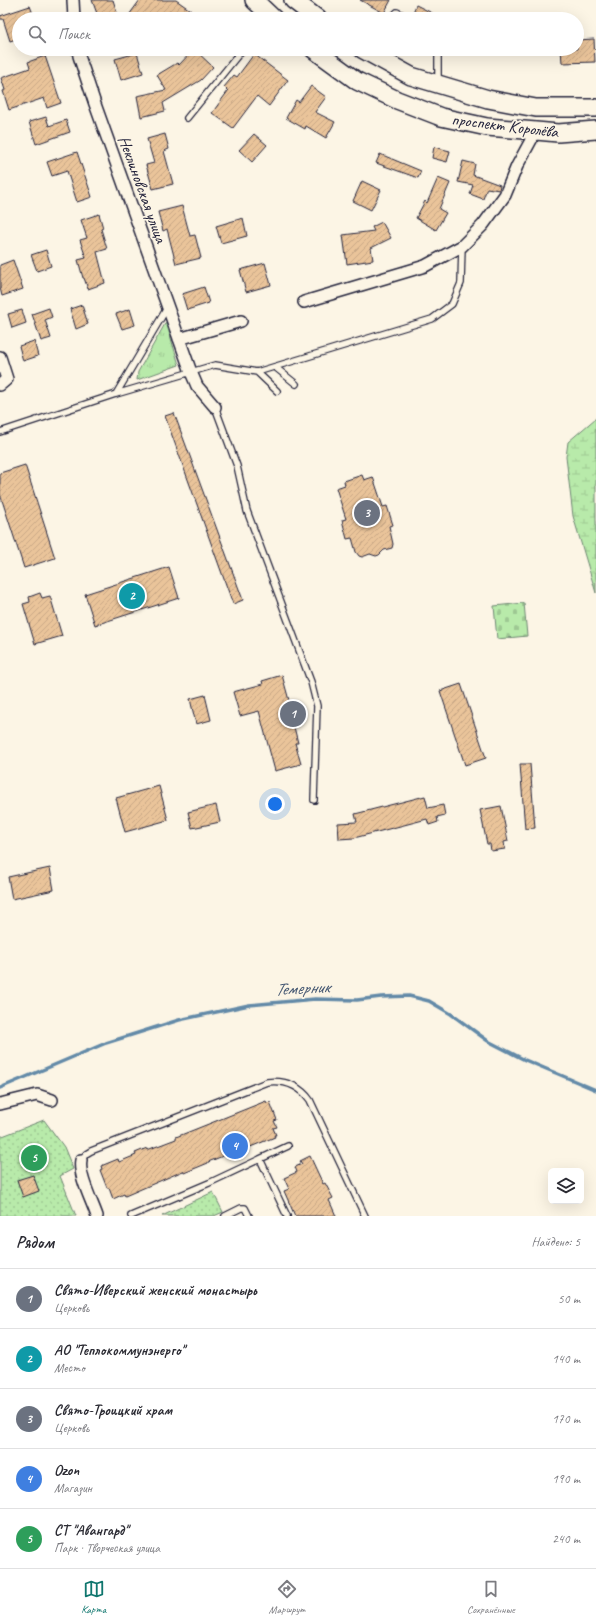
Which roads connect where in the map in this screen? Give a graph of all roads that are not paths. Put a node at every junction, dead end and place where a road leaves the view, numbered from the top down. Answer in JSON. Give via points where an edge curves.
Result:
{"nodes":[{"id":1,"x":73,"y":0,"type":"edge"},
{"id":2,"x":254,"y":0,"type":"edge"},
{"id":3,"x":293,"y":0,"type":"edge"},
{"id":4,"x":74,"y":12,"type":"edge"},
{"id":5,"x":265,"y":12,"type":"edge"},
{"id":6,"x":309,"y":12,"type":"edge"},
{"id":7,"x":79,"y":56,"type":"edge"},
{"id":8,"x":237,"y":56,"type":"edge"},
{"id":9,"x":323,"y":56,"type":"edge"},
{"id":10,"x":375,"y":56,"type":"edge"},
{"id":11,"x":438,"y":56,"type":"edge"},
{"id":12,"x":438,"y":85,"type":"junction"},
{"id":13,"x":596,"y":108,"type":"edge"},
{"id":14,"x":187,"y":118,"type":"dead end"},
{"id":15,"x":596,"y":130,"type":"edge"},
{"id":16,"x":536,"y":131,"type":"junction"},
{"id":17,"x":462,"y":246,"type":"junction"},
{"id":18,"x":304,"y":302,"type":"dead end"},
{"id":19,"x":168,"y":307,"type":"junction"},
{"id":20,"x":241,"y":321,"type":"dead end"},
{"id":21,"x":179,"y":339,"type":"junction"},
{"id":22,"x":0,"y":357,"type":"edge"},
{"id":23,"x":275,"y":367,"type":"junction"},
{"id":24,"x":191,"y":372,"type":"junction"},
{"id":25,"x":257,"y":372,"type":"junction"},
{"id":26,"x":4,"y":382,"type":"edge"},
{"id":27,"x":296,"y":384,"type":"dead end"},
{"id":28,"x":277,"y":391,"type":"dead end"},
{"id":29,"x":116,"y":394,"type":"junction"},
{"id":30,"x":215,"y":407,"type":"joint"},
{"id":31,"x":0,"y":432,"type":"edge"},
{"id":32,"x":314,"y":800,"type":"dead end"},
{"id":33,"x":52,"y":1100,"type":"dead end"},
{"id":34,"x":0,"y":1104,"type":"edge"},
{"id":35,"x":288,"y":1146,"type":"dead end"},
{"id":36,"x":260,"y":1159,"type":"junction"},
{"id":37,"x":81,"y":1160,"type":"joint"},
{"id":38,"x":140,"y":1214,"type":"edge"},
{"id":39,"x":97,"y":1216,"type":"edge"},
{"id":40,"x":130,"y":1216,"type":"edge"},
{"id":41,"x":225,"y":1216,"type":"edge"},
{"id":42,"x":249,"y":1216,"type":"edge"},
{"id":43,"x":287,"y":1216,"type":"edge"},
{"id":44,"x":365,"y":1216,"type":"edge"}],
"edges":[{"from":1,"to":4,"type":"street"},
{"from":2,"to":5,"type":"main road"},
{"from":3,"to":6,"type":"main road"},
{"from":7,"to":19,"type":"street","name":"Неклиновская улица"},
{"from":8,"to":14,"type":"lane"},
{"from":9,"to":16,"type":"main road","name":"проспект Королёва","via":[[357,81],[441,118]]},
{"from":10,"to":12,"type":"main road","name":"проспект Королёва","via":[[411,76]]},
{"from":11,"to":12,"type":"lane"},
{"from":12,"to":13,"type":"main road","name":"проспект Королёва","via":[[488,99],[536,108]]},
{"from":15,"to":16,"type":"main road","name":"проспект Королёва","via":[[558,133]]},
{"from":16,"to":17,"type":"street","via":[[504,195],[483,225]]},
{"from":17,"to":18,"type":"street","via":[[424,266]]},
{"from":17,"to":23,"type":"lane","via":[[461,283],[452,304],[432,319]]},
{"from":19,"to":21,"type":"street","name":"Неклиновская улица"},
{"from":19,"to":29,"type":"lane"},
{"from":20,"to":21,"type":"street"},
{"from":21,"to":24,"type":"street","name":"Неклиновская улица"},
{"from":22,"to":26,"type":"street"},
{"from":23,"to":25,"type":"lane"},
{"from":23,"to":27,"type":"lane"},
{"from":24,"to":25,"type":"lane","via":[[215,365]]},
{"from":24,"to":29,"type":"lane"},
{"from":24,"to":30,"type":"street","name":"Неклиновская улица","via":[[197,386]]},
{"from":25,"to":28,"type":"lane"},
{"from":29,"to":31,"type":"lane"},
{"from":30,"to":32,"type":"lane","via":[[237,466],[247,511],[317,706]]},
{"from":33,"to":34,"type":"street","via":[[37,1095]]},
{"from":35,"to":36,"type":"lane"},
{"from":36,"to":38,"type":"lane"},
{"from":36,"to":43,"type":"lane"},
{"from":37,"to":39,"type":"street","via":[[82,1175]]},
{"from":37,"to":44,"type":"lane","via":[[91,1151],[267,1082],[283,1081],[296,1086],[310,1100]]},
{"from":38,"to":40,"type":"lane"},
{"from":41,"to":42,"type":"lane","via":[[241,1208],[245,1208]]}]}
